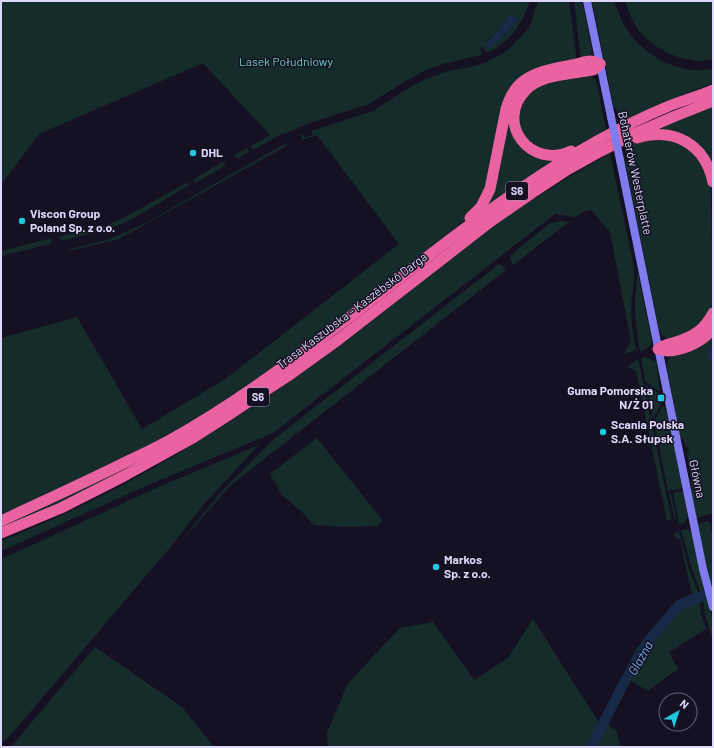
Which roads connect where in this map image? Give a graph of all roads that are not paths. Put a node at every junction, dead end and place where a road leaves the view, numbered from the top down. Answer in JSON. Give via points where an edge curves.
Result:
{"nodes":[{"id":1,"x":587,"y":1,"type":"edge"},
{"id":2,"x":600,"y":64,"type":"junction"},
{"id":3,"x":713,"y":90,"type":"edge"},
{"id":4,"x":713,"y":101,"type":"edge"},
{"id":5,"x":604,"y":138,"type":"junction"},
{"id":6,"x":601,"y":151,"type":"junction"},
{"id":7,"x":713,"y":182,"type":"edge"},
{"id":8,"x":434,"y":252,"type":"junction"},
{"id":9,"x":713,"y":313,"type":"edge"},
{"id":10,"x":713,"y":330,"type":"edge"},
{"id":11,"x":658,"y":349,"type":"junction"},
{"id":12,"x":1,"y":520,"type":"edge"},
{"id":13,"x":1,"y":533,"type":"edge"},
{"id":14,"x":712,"y":603,"type":"edge"}],
"edges":[{"from":1,"to":2,"type":"main road","name":"Bohaterów Westerplatte"},
{"from":2,"to":5,"type":"highway","via":[[593,70],[552,77],[533,84],[518,100],[513,116],[517,135],[525,145],[547,156],[567,153]]},
{"from":2,"to":8,"type":"highway","via":[[592,61],[540,72],[521,83],[513,92],[508,100],[490,189],[485,200]]},
{"from":2,"to":11,"type":"main road","name":"Bohaterów Westerplatte","bridge":true},
{"from":3,"to":5,"type":"highway","name":"Trasa Kaszubska – Kaszëbskô Darga","number":"S6","via":[[670,106]]},
{"from":4,"to":6,"type":"highway","name":"Trasa Kaszubska – Kaszëbskô Darga","number":"S6","via":[[636,133]]},
{"from":5,"to":8,"type":"highway","name":"Trasa Kaszubska – Kaszëbskô Darga","number":"S6","via":[[527,184]]},
{"from":6,"to":7,"type":"highway","via":[[650,135],[676,137],[700,154],[707,163]]},
{"from":6,"to":13,"type":"highway","name":"Trasa Kaszubska – Kaszëbskô Darga","number":"S6","via":[[550,181],[490,222],[307,362],[191,439],[61,508]]},
{"from":8,"to":12,"type":"highway","name":"Trasa Kaszubska – Kaszëbskô Darga","number":"S6","via":[[331,332],[221,409],[160,445]]},
{"from":9,"to":11,"type":"highway","via":[[703,328],[695,334]]},
{"from":10,"to":11,"type":"highway","via":[[702,339],[678,350]]},
{"from":11,"to":14,"type":"main road","name":"Główna"}]}
